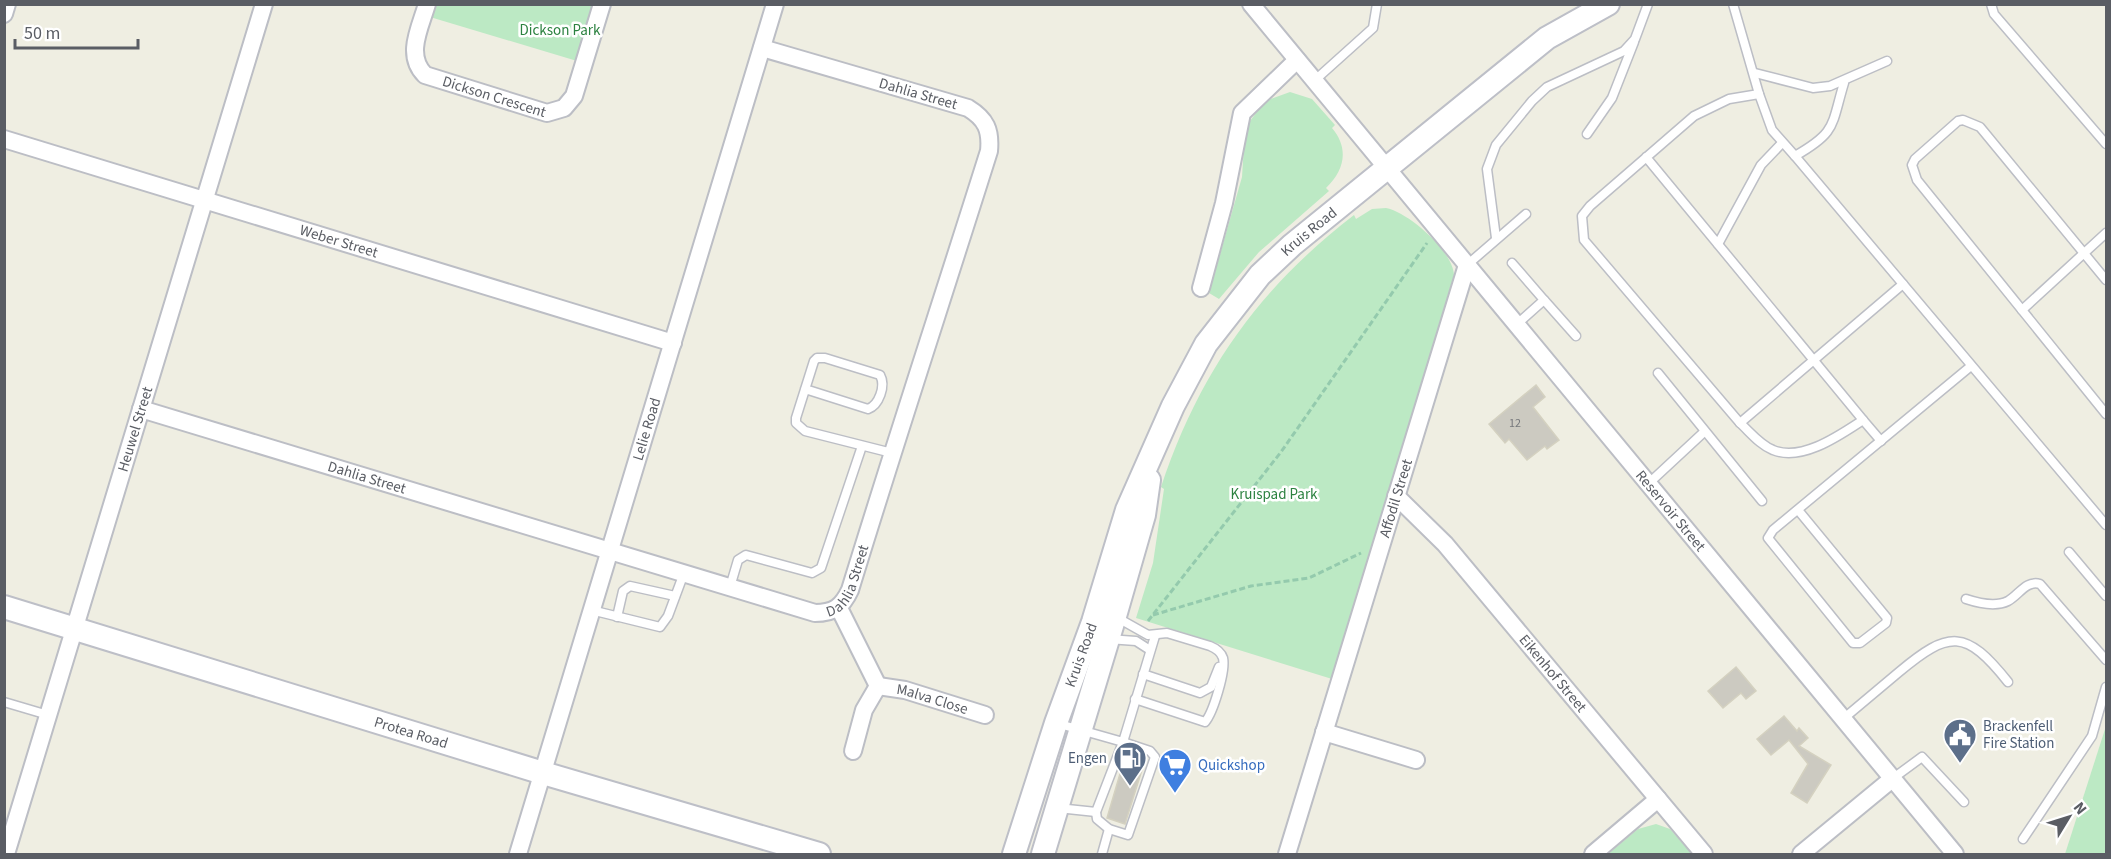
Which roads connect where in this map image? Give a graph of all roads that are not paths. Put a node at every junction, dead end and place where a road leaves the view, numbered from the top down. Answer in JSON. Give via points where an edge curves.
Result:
{"nodes":[{"id":1,"x":7,"y":4,"type":"edge"},
{"id":2,"x":264,"y":4,"type":"edge"},
{"id":3,"x":427,"y":4,"type":"edge"},
{"id":4,"x":602,"y":4,"type":"edge"},
{"id":5,"x":775,"y":4,"type":"edge"},
{"id":6,"x":1251,"y":4,"type":"edge"},
{"id":7,"x":1377,"y":4,"type":"edge"},
{"id":8,"x":1608,"y":4,"type":"edge"},
{"id":9,"x":1648,"y":4,"type":"edge"},
{"id":10,"x":1733,"y":4,"type":"edge"},
{"id":11,"x":1991,"y":4,"type":"edge"},
{"id":12,"x":4,"y":14,"type":"edge"},
{"id":13,"x":1635,"y":39,"type":"junction"},
{"id":14,"x":762,"y":48,"type":"junction"},
{"id":15,"x":1297,"y":60,"type":"junction"},
{"id":16,"x":1887,"y":61,"type":"dead end"},
{"id":17,"x":1755,"y":73,"type":"junction"},
{"id":18,"x":1314,"y":81,"type":"junction"},
{"id":19,"x":1844,"y":83,"type":"junction"},
{"id":20,"x":1759,"y":94,"type":"junction"},
{"id":21,"x":1587,"y":134,"type":"dead end"},
{"id":22,"x":4,"y":139,"type":"edge"},
{"id":23,"x":1782,"y":143,"type":"junction"},
{"id":24,"x":2106,"y":143,"type":"edge"},
{"id":25,"x":1795,"y":156,"type":"junction"},
{"id":26,"x":1646,"y":157,"type":"junction"},
{"id":27,"x":1386,"y":168,"type":"junction"},
{"id":28,"x":204,"y":200,"type":"junction"},
{"id":29,"x":1526,"y":214,"type":"dead end"},
{"id":30,"x":2106,"y":233,"type":"edge"},
{"id":31,"x":1496,"y":238,"type":"junction"},
{"id":32,"x":1718,"y":244,"type":"junction"},
{"id":33,"x":2084,"y":253,"type":"junction"},
{"id":34,"x":1512,"y":263,"type":"dead end"},
{"id":35,"x":1467,"y":265,"type":"junction"},
{"id":36,"x":2106,"y":280,"type":"edge"},
{"id":37,"x":1903,"y":284,"type":"junction"},
{"id":38,"x":1201,"y":288,"type":"dead end"},
{"id":39,"x":1544,"y":300,"type":"junction"},
{"id":40,"x":2022,"y":310,"type":"junction"},
{"id":41,"x":1516,"y":325,"type":"junction"},
{"id":42,"x":1576,"y":336,"type":"dead end"},
{"id":43,"x":673,"y":343,"type":"junction"},
{"id":44,"x":1815,"y":360,"type":"junction"},
{"id":45,"x":1971,"y":366,"type":"junction"},
{"id":46,"x":1658,"y":374,"type":"dead end"},
{"id":47,"x":805,"y":389,"type":"junction"},
{"id":48,"x":141,"y":409,"type":"junction"},
{"id":49,"x":2106,"y":414,"type":"edge"},
{"id":50,"x":1863,"y":420,"type":"junction"},
{"id":51,"x":1740,"y":423,"type":"junction"},
{"id":52,"x":1704,"y":432,"type":"junction"},
{"id":53,"x":1881,"y":441,"type":"junction"},
{"id":54,"x":862,"y":446,"type":"junction"},
{"id":55,"x":892,"y":453,"type":"junction"},
{"id":56,"x":1152,"y":458,"type":"junction"},
{"id":57,"x":1648,"y":484,"type":"junction"},
{"id":58,"x":1396,"y":496,"type":"junction"},
{"id":59,"x":1762,"y":501,"type":"dead end"},
{"id":60,"x":1798,"y":510,"type":"junction"},
{"id":61,"x":2106,"y":525,"type":"edge"},
{"id":62,"x":610,"y":550,"type":"junction"},
{"id":63,"x":2069,"y":552,"type":"dead end"},
{"id":64,"x":684,"y":573,"type":"junction"},
{"id":65,"x":729,"y":587,"type":"junction"},
{"id":66,"x":2106,"y":596,"type":"edge"},
{"id":67,"x":675,"y":597,"type":"junction"},
{"id":68,"x":1966,"y":598,"type":"dead end"},
{"id":69,"x":4,"y":608,"type":"edge"},
{"id":70,"x":839,"y":608,"type":"junction"},
{"id":71,"x":591,"y":610,"type":"junction"},
{"id":72,"x":1115,"y":616,"type":"junction"},
{"id":73,"x":617,"y":617,"type":"junction"},
{"id":74,"x":74,"y":629,"type":"junction"},
{"id":75,"x":1155,"y":636,"type":"junction"},
{"id":76,"x":1108,"y":639,"type":"junction"},
{"id":77,"x":1150,"y":650,"type":"junction"},
{"id":78,"x":1223,"y":658,"type":"junction"},
{"id":79,"x":2106,"y":660,"type":"edge"},
{"id":80,"x":1143,"y":675,"type":"junction"},
{"id":81,"x":2008,"y":682,"type":"dead end"},
{"id":82,"x":878,"y":686,"type":"junction"},
{"id":83,"x":2106,"y":687,"type":"edge"},
{"id":84,"x":1136,"y":699,"type":"junction"},
{"id":85,"x":4,"y":702,"type":"edge"},
{"id":86,"x":48,"y":715,"type":"junction"},
{"id":87,"x":985,"y":715,"type":"dead end"},
{"id":88,"x":1843,"y":719,"type":"junction"},
{"id":89,"x":1056,"y":723,"type":"junction"},
{"id":90,"x":1081,"y":731,"type":"junction"},
{"id":91,"x":1324,"y":732,"type":"junction"},
{"id":92,"x":1123,"y":742,"type":"junction"},
{"id":93,"x":853,"y":751,"type":"dead end"},
{"id":94,"x":1416,"y":760,"type":"dead end"},
{"id":95,"x":543,"y":773,"type":"junction"},
{"id":96,"x":1892,"y":779,"type":"junction"},
{"id":97,"x":1658,"y":799,"type":"junction"},
{"id":98,"x":1964,"y":802,"type":"dead end"},
{"id":99,"x":1058,"y":808,"type":"junction"},
{"id":100,"x":1096,"y":812,"type":"junction"},
{"id":101,"x":1109,"y":829,"type":"junction"},
{"id":102,"x":2023,"y":839,"type":"dead end"},
{"id":103,"x":6,"y":855,"type":"edge"},
{"id":104,"x":518,"y":855,"type":"edge"},
{"id":105,"x":819,"y":855,"type":"edge"},
{"id":106,"x":1014,"y":855,"type":"edge"},
{"id":107,"x":1044,"y":855,"type":"edge"},
{"id":108,"x":1102,"y":855,"type":"edge"},
{"id":109,"x":1287,"y":855,"type":"edge"},
{"id":110,"x":1593,"y":855,"type":"edge"},
{"id":111,"x":1704,"y":855,"type":"edge"},
{"id":112,"x":1802,"y":855,"type":"edge"},
{"id":113,"x":1954,"y":855,"type":"edge"}],
"edges":[{"from":1,"to":12,"type":"street"},
{"from":2,"to":28,"type":"street","name":"Heuwel Street"},
{"from":3,"to":4,"type":"street","name":"Dickson Crescent","via":[[414,46],[418,68],[425,75],[547,113],[564,108],[574,96]]},
{"from":5,"to":14,"type":"street","name":"Lelie Road"},
{"from":6,"to":15,"type":"street"},
{"from":7,"to":18,"type":"lane","via":[[1373,28]]},
{"from":8,"to":27,"type":"street","name":"Kruis Road","via":[[1548,38]]},
{"from":9,"to":13,"type":"lane"},
{"from":10,"to":17,"type":"lane"},
{"from":11,"to":24,"type":"lane","via":[[1994,14]]},
{"from":13,"to":21,"type":"lane","via":[[1612,98]]},
{"from":13,"to":31,"type":"lane","via":[[1624,51],[1547,87],[1496,145],[1487,178]]},
{"from":14,"to":43,"type":"street","name":"Lelie Road"},
{"from":14,"to":55,"type":"street","name":"Dahlia Street","via":[[968,108],[987,125],[989,151]]},
{"from":15,"to":18,"type":"street"},
{"from":15,"to":38,"type":"street","via":[[1242,113],[1224,203]]},
{"from":16,"to":19,"type":"lane"},
{"from":17,"to":19,"type":"lane","via":[[1813,88]]},
{"from":17,"to":20,"type":"lane"},
{"from":18,"to":27,"type":"street"},
{"from":19,"to":25,"type":"lane","via":[[1831,128],[1824,138]]},
{"from":20,"to":23,"type":"lane","via":[[1772,130]]},
{"from":20,"to":26,"type":"lane","via":[[1711,106]]},
{"from":22,"to":28,"type":"street","name":"Weber Street"},
{"from":23,"to":25,"type":"lane"},
{"from":23,"to":32,"type":"lane","via":[[1761,165]]},
{"from":25,"to":37,"type":"lane"},
{"from":26,"to":32,"type":"lane"},
{"from":26,"to":51,"type":"lane","via":[[1582,216],[1584,240]]},
{"from":27,"to":35,"type":"street","name":"Reservoir Street"},
{"from":27,"to":56,"type":"street","name":"Kruis Road","via":[[1275,261],[1234,306],[1173,406]]},
{"from":28,"to":43,"type":"street","name":"Weber Street"},
{"from":28,"to":48,"type":"street","name":"Heuwel Street"},
{"from":29,"to":31,"type":"lane"},
{"from":30,"to":33,"type":"lane"},
{"from":31,"to":35,"type":"lane"},
{"from":32,"to":44,"type":"lane"},
{"from":33,"to":36,"type":"lane"},
{"from":33,"to":40,"type":"lane"},
{"from":33,"to":40,"type":"lane","via":[[1972,122],[1958,121],[1915,159],[1912,171],[1917,180]]},
{"from":34,"to":39,"type":"lane"},
{"from":35,"to":41,"type":"street","name":"Reservoir Street"},
{"from":35,"to":58,"type":"street","name":"Affodil Street"},
{"from":37,"to":44,"type":"lane"},
{"from":37,"to":45,"type":"lane"},
{"from":39,"to":41,"type":"lane"},
{"from":39,"to":42,"type":"lane"},
{"from":40,"to":49,"type":"lane"},
{"from":41,"to":57,"type":"street","name":"Reservoir Street"},
{"from":43,"to":62,"type":"street","name":"Lelie Road"},
{"from":44,"to":50,"type":"lane"},
{"from":44,"to":51,"type":"lane"},
{"from":45,"to":53,"type":"lane"},
{"from":45,"to":61,"type":"lane"},
{"from":46,"to":52,"type":"lane"},
{"from":47,"to":47,"type":"lane","via":[[814,361],[820,357],[875,373],[884,382],[876,404],[868,409]]},
{"from":47,"to":54,"type":"lane","via":[[796,418],[799,427]]},
{"from":48,"to":62,"type":"street","name":"Dahlia Street"},
{"from":48,"to":74,"type":"street","name":"Heuwel Street"},
{"from":50,"to":51,"type":"lane","via":[[1801,452],[1785,453],[1763,444]]},
{"from":50,"to":53,"type":"lane"},
{"from":52,"to":57,"type":"lane"},
{"from":52,"to":59,"type":"lane"},
{"from":53,"to":60,"type":"lane"},
{"from":54,"to":55,"type":"lane"},
{"from":54,"to":65,"type":"lane","via":[[821,568],[812,573],[746,555],[738,560]]},
{"from":55,"to":70,"type":"street","name":"Dahlia Street","via":[[850,590]]},
{"from":56,"to":72,"type":"street","name":"Kruis Road","via":[[1144,514]]},
{"from":56,"to":89,"type":"street","name":"Kruis Road","via":[[1127,510],[1093,622]]},
{"from":57,"to":88,"type":"street","name":"Reservoir Street"},
{"from":58,"to":91,"type":"street","name":"Affodil Street"},
{"from":58,"to":97,"type":"street","name":"Eikenhof Street","via":[[1445,544]]},
{"from":60,"to":60,"type":"lane","via":[[1773,530],[1769,542],[1853,643],[1860,643],[1887,618]]},
{"from":62,"to":64,"type":"street","name":"Dahlia Street"},
{"from":62,"to":71,"type":"street","name":"Lelie Road"},
{"from":63,"to":66,"type":"lane"},
{"from":64,"to":65,"type":"street","name":"Dahlia Street"},
{"from":64,"to":67,"type":"lane"},
{"from":65,"to":70,"type":"street","name":"Dahlia Street","via":[[815,613]]},
{"from":67,"to":73,"type":"lane","via":[[660,627]]},
{"from":67,"to":73,"type":"lane","via":[[630,586],[623,591]]},
{"from":68,"to":79,"type":"lane","via":[[2001,603],[2029,584],[2040,584]]},
{"from":69,"to":74,"type":"street","name":"Protea Road"},
{"from":70,"to":82,"type":"street","name":"Malva Close"},
{"from":71,"to":73,"type":"lane"},
{"from":71,"to":95,"type":"street","name":"Lelie Road"},
{"from":72,"to":75,"type":"lane","via":[[1139,633]]},
{"from":72,"to":76,"type":"street","name":"Kruis Road"},
{"from":74,"to":86,"type":"street","name":"Heuwel Street"},
{"from":74,"to":95,"type":"street","name":"Protea Road"},
{"from":75,"to":77,"type":"lane"},
{"from":75,"to":78,"type":"lane","via":[[1171,634],[1209,645]]},
{"from":76,"to":77,"type":"lane","via":[[1136,641]]},
{"from":76,"to":90,"type":"street","name":"Kruis Road"},
{"from":77,"to":80,"type":"lane"},
{"from":78,"to":80,"type":"lane","via":[[1211,687],[1204,693]]},
{"from":78,"to":84,"type":"lane","via":[[1223,674],[1209,717],[1203,723]]},
{"from":80,"to":84,"type":"lane"},
{"from":81,"to":88,"type":"lane","via":[[1978,650],[1946,641],[1926,649]]},
{"from":82,"to":87,"type":"street","name":"Malva Close","via":[[905,690]]},
{"from":82,"to":93,"type":"street","name":"Malva Close","via":[[864,710]]},
{"from":83,"to":102,"type":"lane","via":[[2092,736]]},
{"from":84,"to":92,"type":"lane"},
{"from":85,"to":86,"type":"lane"},
{"from":86,"to":103,"type":"street","name":"Heuwel Street"},
{"from":88,"to":96,"type":"street","name":"Reservoir Street"},
{"from":89,"to":90,"type":"lane"},
{"from":89,"to":106,"type":"street","name":"Kruis Road"},
{"from":90,"to":92,"type":"lane"},
{"from":90,"to":99,"type":"street","name":"Kruis Road"},
{"from":91,"to":94,"type":"street"},
{"from":91,"to":109,"type":"street","name":"Affodil Street"},
{"from":92,"to":100,"type":"lane"},
{"from":92,"to":101,"type":"lane","via":[[1150,752],[1155,760],[1130,832],[1122,834]]},
{"from":95,"to":104,"type":"street","name":"Lelie Road"},
{"from":95,"to":105,"type":"street","name":"Protea Road"},
{"from":96,"to":98,"type":"lane","via":[[1922,757]]},
{"from":96,"to":112,"type":"street"},
{"from":96,"to":113,"type":"street","name":"Reservoir Street"},
{"from":97,"to":110,"type":"street"},
{"from":97,"to":111,"type":"street","name":"Eikenhof Street"},
{"from":99,"to":100,"type":"lane"},
{"from":99,"to":107,"type":"street","name":"Kruis Road"},
{"from":100,"to":101,"type":"lane","via":[[1097,819]]},
{"from":101,"to":108,"type":"lane"}]}
